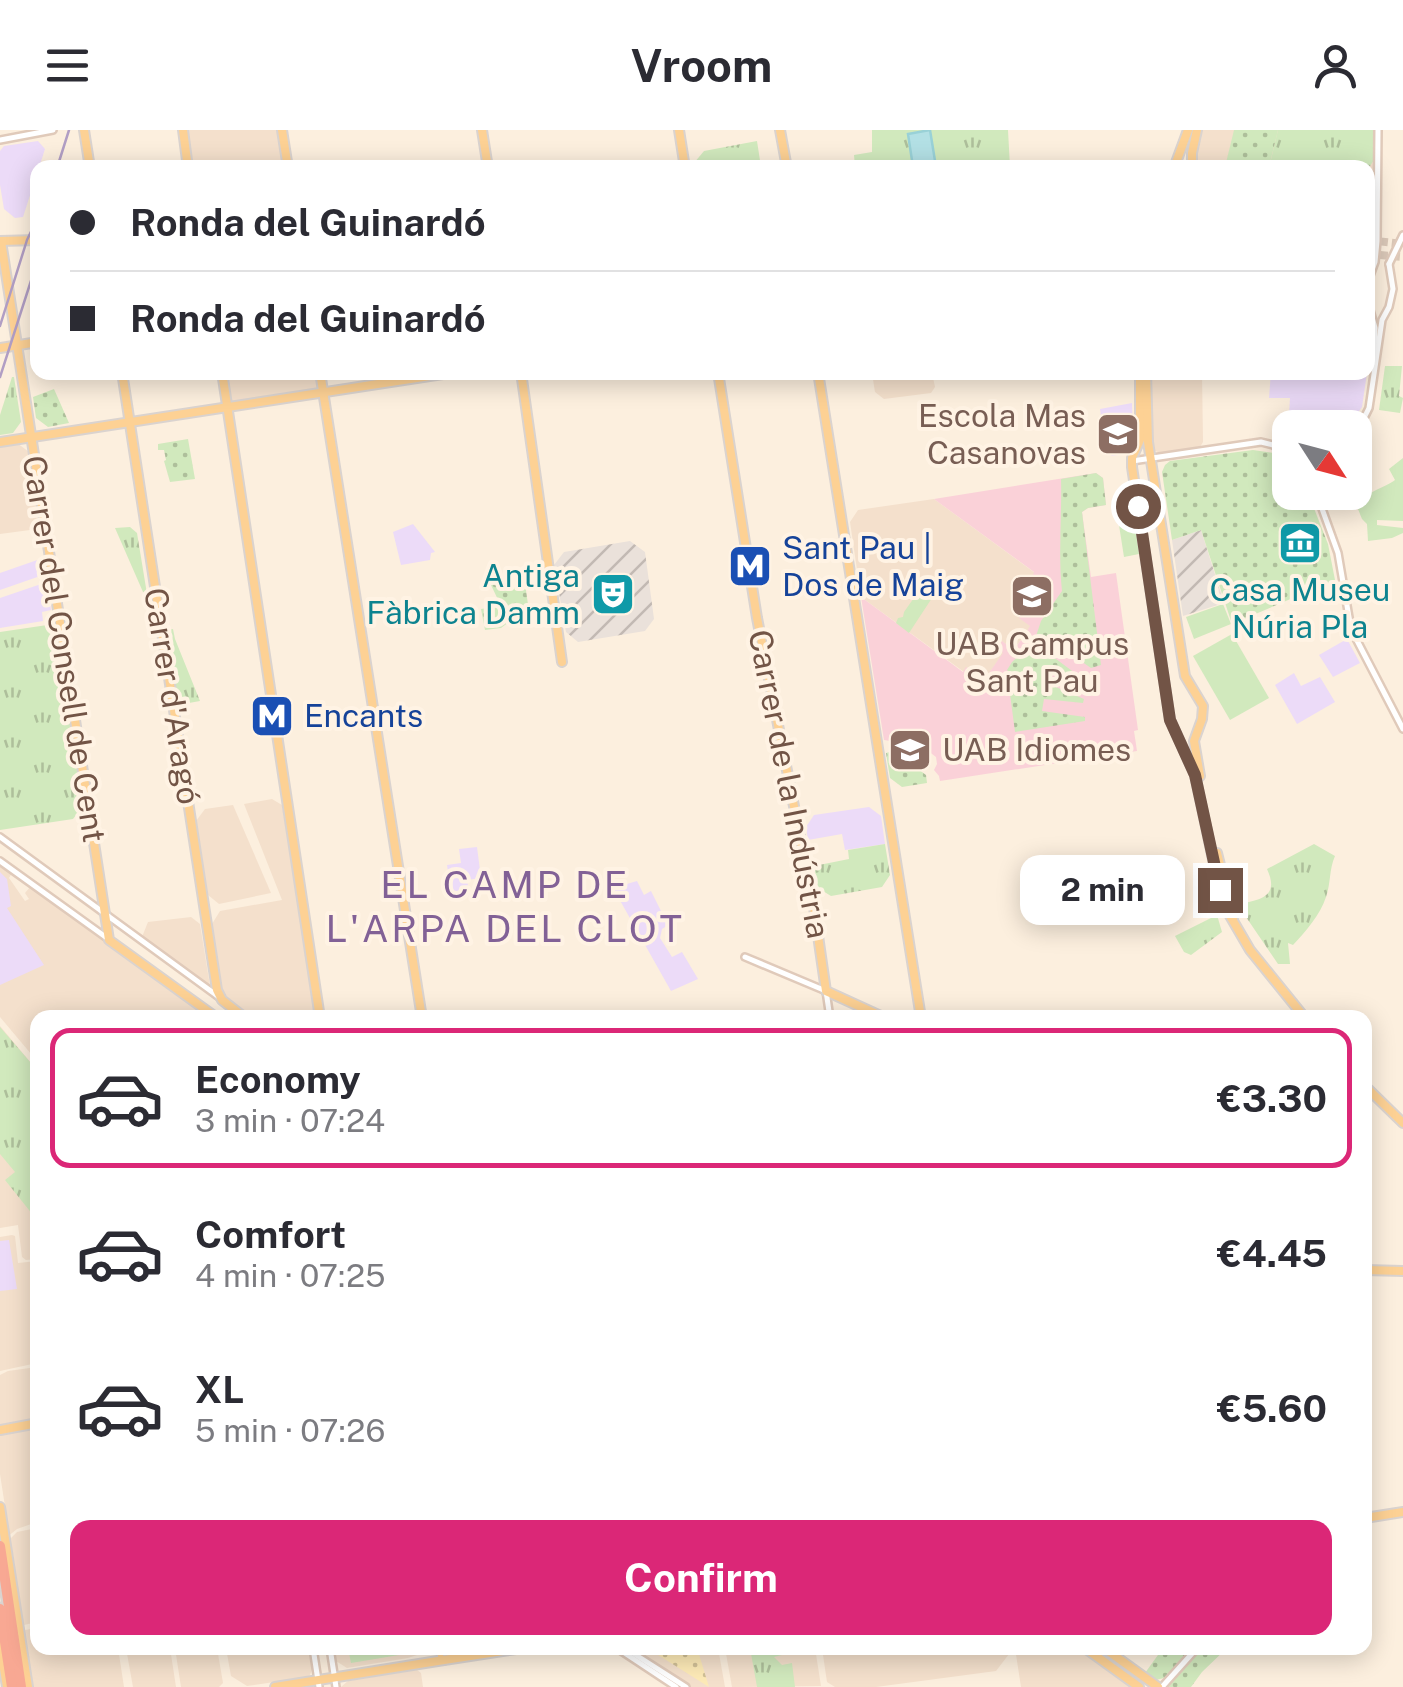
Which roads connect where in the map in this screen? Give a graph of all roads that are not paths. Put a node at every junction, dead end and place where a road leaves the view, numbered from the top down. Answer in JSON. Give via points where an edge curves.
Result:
{"nodes":[{"id":1,"x":53,"y":130,"type":"edge"},
{"id":2,"x":84,"y":130,"type":"edge"},
{"id":3,"x":183,"y":130,"type":"edge"},
{"id":4,"x":282,"y":130,"type":"edge"},
{"id":5,"x":482,"y":130,"type":"edge"},
{"id":6,"x":680,"y":130,"type":"edge"},
{"id":7,"x":780,"y":130,"type":"edge"},
{"id":8,"x":1188,"y":130,"type":"edge"},
{"id":9,"x":1197,"y":130,"type":"edge"},
{"id":10,"x":1378,"y":130,"type":"edge"},
{"id":11,"x":0,"y":140,"type":"edge"},
{"id":12,"x":89,"y":160,"type":"edge"},
{"id":13,"x":187,"y":160,"type":"edge"},
{"id":14,"x":287,"y":160,"type":"edge"},
{"id":15,"x":487,"y":160,"type":"edge"},
{"id":16,"x":684,"y":160,"type":"edge"},
{"id":17,"x":786,"y":160,"type":"edge"},
{"id":18,"x":1177,"y":160,"type":"edge"},
{"id":19,"x":1192,"y":160,"type":"edge"},
{"id":20,"x":1403,"y":234,"type":"edge"},
{"id":21,"x":0,"y":240,"type":"edge"},
{"id":22,"x":30,"y":240,"type":"edge"},
{"id":23,"x":1375,"y":262,"type":"joint"},
{"id":24,"x":1389,"y":264,"type":"junction"},
{"id":25,"x":1375,"y":319,"type":"edge"},
{"id":26,"x":1382,"y":320,"type":"junction"},
{"id":27,"x":1375,"y":328,"type":"edge"},
{"id":28,"x":30,"y":344,"type":"edge"},
{"id":29,"x":17,"y":346,"type":"junction"},
{"id":30,"x":0,"y":348,"type":"edge"},
{"id":31,"x":1375,"y":360,"type":"joint"},
{"id":32,"x":123,"y":380,"type":"edge"},
{"id":33,"x":223,"y":380,"type":"edge"},
{"id":34,"x":321,"y":380,"type":"edge"},
{"id":35,"x":403,"y":380,"type":"edge"},
{"id":36,"x":522,"y":380,"type":"edge"},
{"id":37,"x":719,"y":380,"type":"edge"},
{"id":38,"x":819,"y":380,"type":"edge"},
{"id":39,"x":1143,"y":380,"type":"edge"},
{"id":40,"x":1144,"y":380,"type":"edge"},
{"id":41,"x":1372,"y":380,"type":"edge"},
{"id":42,"x":323,"y":392,"type":"junction"},
{"id":43,"x":227,"y":406,"type":"junction"},
{"id":44,"x":1368,"y":410,"type":"edge"},
{"id":45,"x":130,"y":420,"type":"junction"},
{"id":46,"x":30,"y":437,"type":"junction"},
{"id":47,"x":0,"y":442,"type":"edge"},
{"id":48,"x":1272,"y":445,"type":"edge"},
{"id":49,"x":1152,"y":458,"type":"junction"},
{"id":50,"x":1132,"y":461,"type":"junction"},
{"id":51,"x":1155,"y":485,"type":"junction"},
{"id":52,"x":1135,"y":489,"type":"junction"},
{"id":53,"x":1322,"y":510,"type":"edge"},
{"id":54,"x":562,"y":662,"type":"dead end"},
{"id":55,"x":1403,"y":730,"type":"edge"},
{"id":56,"x":1200,"y":786,"type":"junction"},
{"id":57,"x":0,"y":837,"type":"edge"},
{"id":58,"x":1213,"y":845,"type":"junction"},
{"id":59,"x":0,"y":860,"type":"edge"},
{"id":60,"x":106,"y":913,"type":"junction"},
{"id":61,"x":1234,"y":921,"type":"junction"},
{"id":62,"x":109,"y":940,"type":"junction"},
{"id":63,"x":745,"y":957,"type":"dead end"},
{"id":64,"x":826,"y":991,"type":"junction"},
{"id":65,"x":219,"y":997,"type":"junction"},
{"id":66,"x":206,"y":1010,"type":"edge"},
{"id":67,"x":225,"y":1010,"type":"edge"},
{"id":68,"x":236,"y":1010,"type":"edge"},
{"id":69,"x":319,"y":1010,"type":"edge"},
{"id":70,"x":421,"y":1010,"type":"edge"},
{"id":71,"x":829,"y":1010,"type":"edge"},
{"id":72,"x":868,"y":1010,"type":"edge"},
{"id":73,"x":920,"y":1010,"type":"edge"},
{"id":74,"x":1299,"y":1010,"type":"edge"},
{"id":75,"x":1372,"y":1093,"type":"edge"},
{"id":76,"x":1403,"y":1123,"type":"edge"},
{"id":77,"x":1372,"y":1270,"type":"edge"},
{"id":78,"x":1403,"y":1271,"type":"edge"},
{"id":79,"x":30,"y":1425,"type":"edge"},
{"id":80,"x":0,"y":1430,"type":"edge"},
{"id":81,"x":0,"y":1507,"type":"edge"},
{"id":82,"x":1403,"y":1512,"type":"edge"},
{"id":83,"x":1372,"y":1517,"type":"edge"},
{"id":84,"x":0,"y":1546,"type":"edge"},
{"id":85,"x":0,"y":1609,"type":"edge"},
{"id":86,"x":0,"y":1644,"type":"edge"},
{"id":87,"x":314,"y":1655,"type":"edge"},
{"id":88,"x":331,"y":1655,"type":"edge"},
{"id":89,"x":460,"y":1655,"type":"edge"},
{"id":90,"x":467,"y":1655,"type":"edge"},
{"id":91,"x":628,"y":1655,"type":"edge"},
{"id":92,"x":637,"y":1655,"type":"edge"},
{"id":93,"x":1095,"y":1655,"type":"edge"},
{"id":94,"x":1114,"y":1655,"type":"edge"},
{"id":95,"x":1190,"y":1655,"type":"edge"},
{"id":96,"x":443,"y":1658,"type":"junction"},
{"id":97,"x":334,"y":1676,"type":"junction"},
{"id":98,"x":318,"y":1683,"type":"edge"},
{"id":99,"x":10,"y":1687,"type":"edge"},
{"id":100,"x":24,"y":1687,"type":"edge"},
{"id":101,"x":275,"y":1687,"type":"edge"},
{"id":102,"x":336,"y":1687,"type":"edge"},
{"id":103,"x":676,"y":1687,"type":"edge"},
{"id":104,"x":686,"y":1687,"type":"edge"},
{"id":105,"x":1140,"y":1687,"type":"edge"},
{"id":106,"x":1160,"y":1687,"type":"edge"}],
"edges":[{"from":1,"to":11,"type":"street"},
{"from":2,"to":12,"type":"main road"},
{"from":3,"to":13,"type":"main road"},
{"from":4,"to":14,"type":"main road"},
{"from":5,"to":15,"type":"main road"},
{"from":6,"to":16,"type":"main road"},
{"from":7,"to":17,"type":"main road"},
{"from":8,"to":18,"type":"main road"},
{"from":9,"to":19,"type":"main road"},
{"from":10,"to":23,"type":"street"},
{"from":20,"to":24,"type":"street"},
{"from":21,"to":22,"type":"main road"},
{"from":21,"to":29,"type":"main road","name":"Carrer del Consell de Cent"},
{"from":23,"to":24,"type":"street"},
{"from":24,"to":26,"type":"street","via":[[1393,290]]},
{"from":25,"to":26,"type":"street"},
{"from":26,"to":31,"type":"street"},
{"from":27,"to":31,"type":"street"},
{"from":28,"to":29,"type":"main road"},
{"from":29,"to":30,"type":"main road"},
{"from":29,"to":46,"type":"main road","name":"Carrer del Consell de Cent"},
{"from":32,"to":45,"type":"main road","name":"Carrer d'Aragó"},
{"from":33,"to":43,"type":"main road"},
{"from":34,"to":42,"type":"main road"},
{"from":35,"to":42,"type":"main road"},
{"from":36,"to":54,"type":"main road"},
{"from":37,"to":64,"type":"main road","name":"Carrer de la Indústria"},
{"from":38,"to":73,"type":"main road"},
{"from":39,"to":50,"type":"main road"},
{"from":40,"to":49,"type":"main road"},
{"from":41,"to":44,"type":"street"},
{"from":42,"to":43,"type":"main road"},
{"from":42,"to":70,"type":"main road"},
{"from":43,"to":45,"type":"main road"},
{"from":43,"to":69,"type":"main road"},
{"from":45,"to":46,"type":"main road"},
{"from":45,"to":65,"type":"main road","name":"Carrer d'Aragó"},
{"from":46,"to":47,"type":"main road"},
{"from":46,"to":60,"type":"main road","name":"Carrer del Consell de Cent"},
{"from":48,"to":49,"type":"street"},
{"from":49,"to":50,"type":"street"},
{"from":49,"to":51,"type":"main road"},
{"from":50,"to":52,"type":"main road"},
{"from":51,"to":52,"type":"main road","via":[[1148,493]]},
{"from":51,"to":56,"type":"main road","via":[[1184,676],[1202,706],[1194,740]]},
{"from":52,"to":56,"type":"main road","via":[[1170,720]]},
{"from":53,"to":55,"type":"street","via":[[1338,553],[1350,629]]},
{"from":56,"to":58,"type":"main road"},
{"from":57,"to":60,"type":"street"},
{"from":58,"to":61,"type":"main road"},
{"from":58,"to":61,"type":"main road","via":[[1222,902]]},
{"from":59,"to":62,"type":"street"},
{"from":60,"to":62,"type":"main road","name":"Carrer del Consell de Cent"},
{"from":60,"to":65,"type":"street"},
{"from":61,"to":74,"type":"main road"},
{"from":62,"to":66,"type":"main road"},
{"from":63,"to":64,"type":"street"},
{"from":64,"to":71,"type":"street","name":"Carrer de la Indústria"},
{"from":64,"to":72,"type":"main road"},
{"from":65,"to":67,"type":"street","name":"Carrer d'Aragó"},
{"from":65,"to":68,"type":"main road"},
{"from":75,"to":76,"type":"main road"},
{"from":77,"to":78,"type":"main road"},
{"from":79,"to":80,"type":"main road"},
{"from":81,"to":100,"type":"main road"},
{"from":82,"to":83,"type":"main road"},
{"from":84,"to":100,"type":"highway"},
{"from":85,"to":99,"type":"highway"},
{"from":86,"to":99,"type":"main road"},
{"from":87,"to":98,"type":"street"},
{"from":88,"to":97,"type":"street"},
{"from":89,"to":96,"type":"main road","bridge":true},
{"from":90,"to":96,"type":"main road","bridge":true},
{"from":91,"to":103,"type":"street"},
{"from":92,"to":104,"type":"street"},
{"from":93,"to":105,"type":"main road"},
{"from":94,"to":106,"type":"main road"},
{"from":95,"to":106,"type":"street"},
{"from":96,"to":97,"type":"main road"},
{"from":97,"to":98,"type":"main road"},
{"from":97,"to":102,"type":"street"},
{"from":98,"to":101,"type":"main road"}]}
